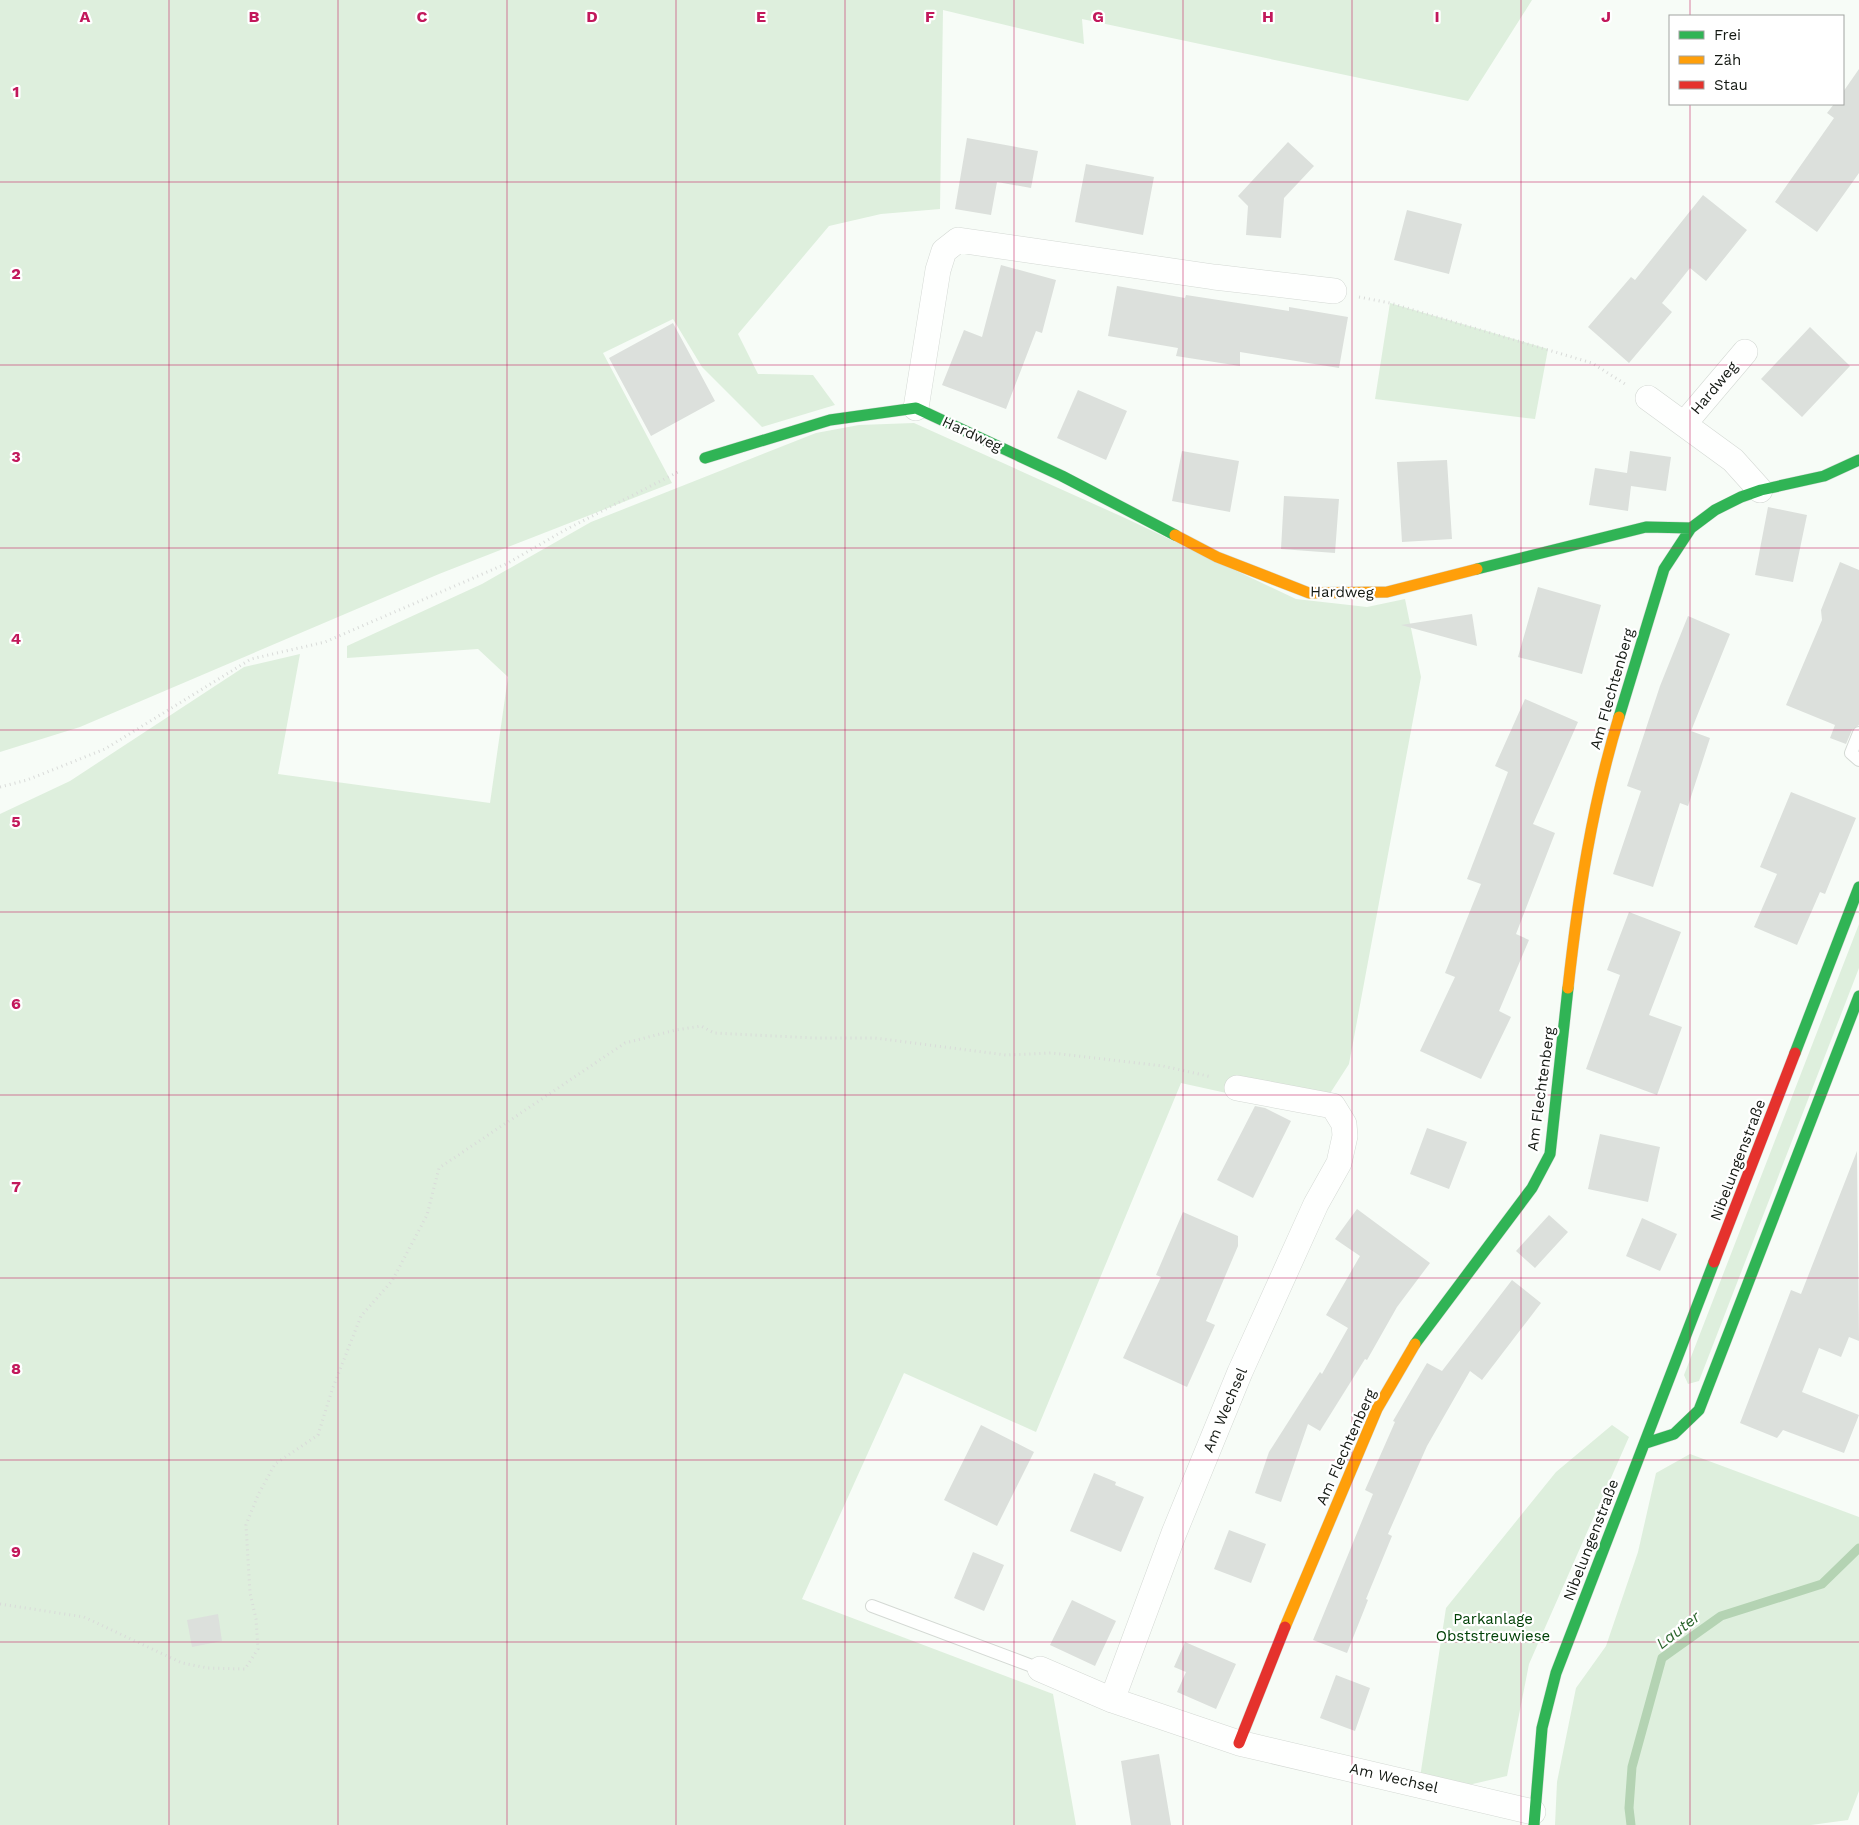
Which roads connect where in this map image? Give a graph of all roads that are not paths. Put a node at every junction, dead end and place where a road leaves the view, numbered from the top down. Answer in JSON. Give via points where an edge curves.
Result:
{"nodes":[{"id":1,"x":1334,"y":291,"type":"road end"},
{"id":2,"x":1745,"y":352,"type":"dead end"},
{"id":3,"x":1648,"y":398,"type":"road end"},
{"id":4,"x":916,"y":408,"type":"junction"},
{"id":5,"x":1684,"y":424,"type":"junction"},
{"id":6,"x":705,"y":458,"type":"road end"},
{"id":7,"x":1859,"y":460,"type":"edge"},
{"id":8,"x":1760,"y":490,"type":"junction"},
{"id":9,"x":1691,"y":528,"type":"junction"},
{"id":10,"x":1859,"y":733,"type":"edge"},
{"id":11,"x":1859,"y":760,"type":"edge"},
{"id":12,"x":1859,"y":887,"type":"edge"},
{"id":13,"x":1859,"y":996,"type":"edge"},
{"id":14,"x":1238,"y":1088,"type":"road end"},
{"id":15,"x":1646,"y":1443,"type":"junction"},
{"id":16,"x":872,"y":1606,"type":"dead end"},
{"id":17,"x":1040,"y":1669,"type":"joint"},
{"id":18,"x":1112,"y":1700,"type":"junction"},
{"id":19,"x":1239,"y":1743,"type":"junction"},
{"id":20,"x":1533,"y":1818,"type":"edge"}],
"edges":[{"from":1,"to":4,"type":"street","via":[[958,240],[944,251],[938,270]]},
{"from":2,"to":5,"type":"street","name":"Hardweg"},
{"from":3,"to":5,"type":"street","name":"Hardweg"},
{"from":4,"to":6,"type":"street","via":[[830,420]]},
{"from":4,"to":9,"type":"street","name":"Hardweg","via":[[1062,476],[1217,557],[1309,593],[1387,592],[1646,527]]},
{"from":5,"to":8,"type":"street","name":"Hardweg","via":[[1733,460]]},
{"from":7,"to":8,"type":"street","via":[[1827,476]]},
{"from":8,"to":9,"type":"street","via":[[1716,507]]},
{"from":9,"to":19,"type":"street","name":"Am Flechtenberg","via":[[1664,569],[1602,773],[1573,942],[1550,1154],[1532,1188],[1405,1358],[1377,1409],[1276,1646]]},
{"from":10,"to":11,"type":"lane","via":[[1851,753]]},
{"from":12,"to":15,"type":"street","name":"Nibelungenstraße"},
{"from":13,"to":15,"type":"street","via":[[1699,1410],[1674,1434]]},
{"from":14,"to":18,"type":"street","name":"Am Wechsel","via":[[1333,1106],[1344,1124],[1345,1136],[1338,1164],[1316,1204],[1237,1381],[1174,1533]]},
{"from":15,"to":20,"type":"street","name":"Nibelungenstraße","via":[[1556,1673],[1542,1728]]},
{"from":16,"to":17,"type":"lane"},
{"from":17,"to":18,"type":"street","name":"Am Wechsel"},
{"from":18,"to":19,"type":"street","name":"Am Wechsel"},
{"from":19,"to":20,"type":"street","name":"Am Wechsel"}]}
